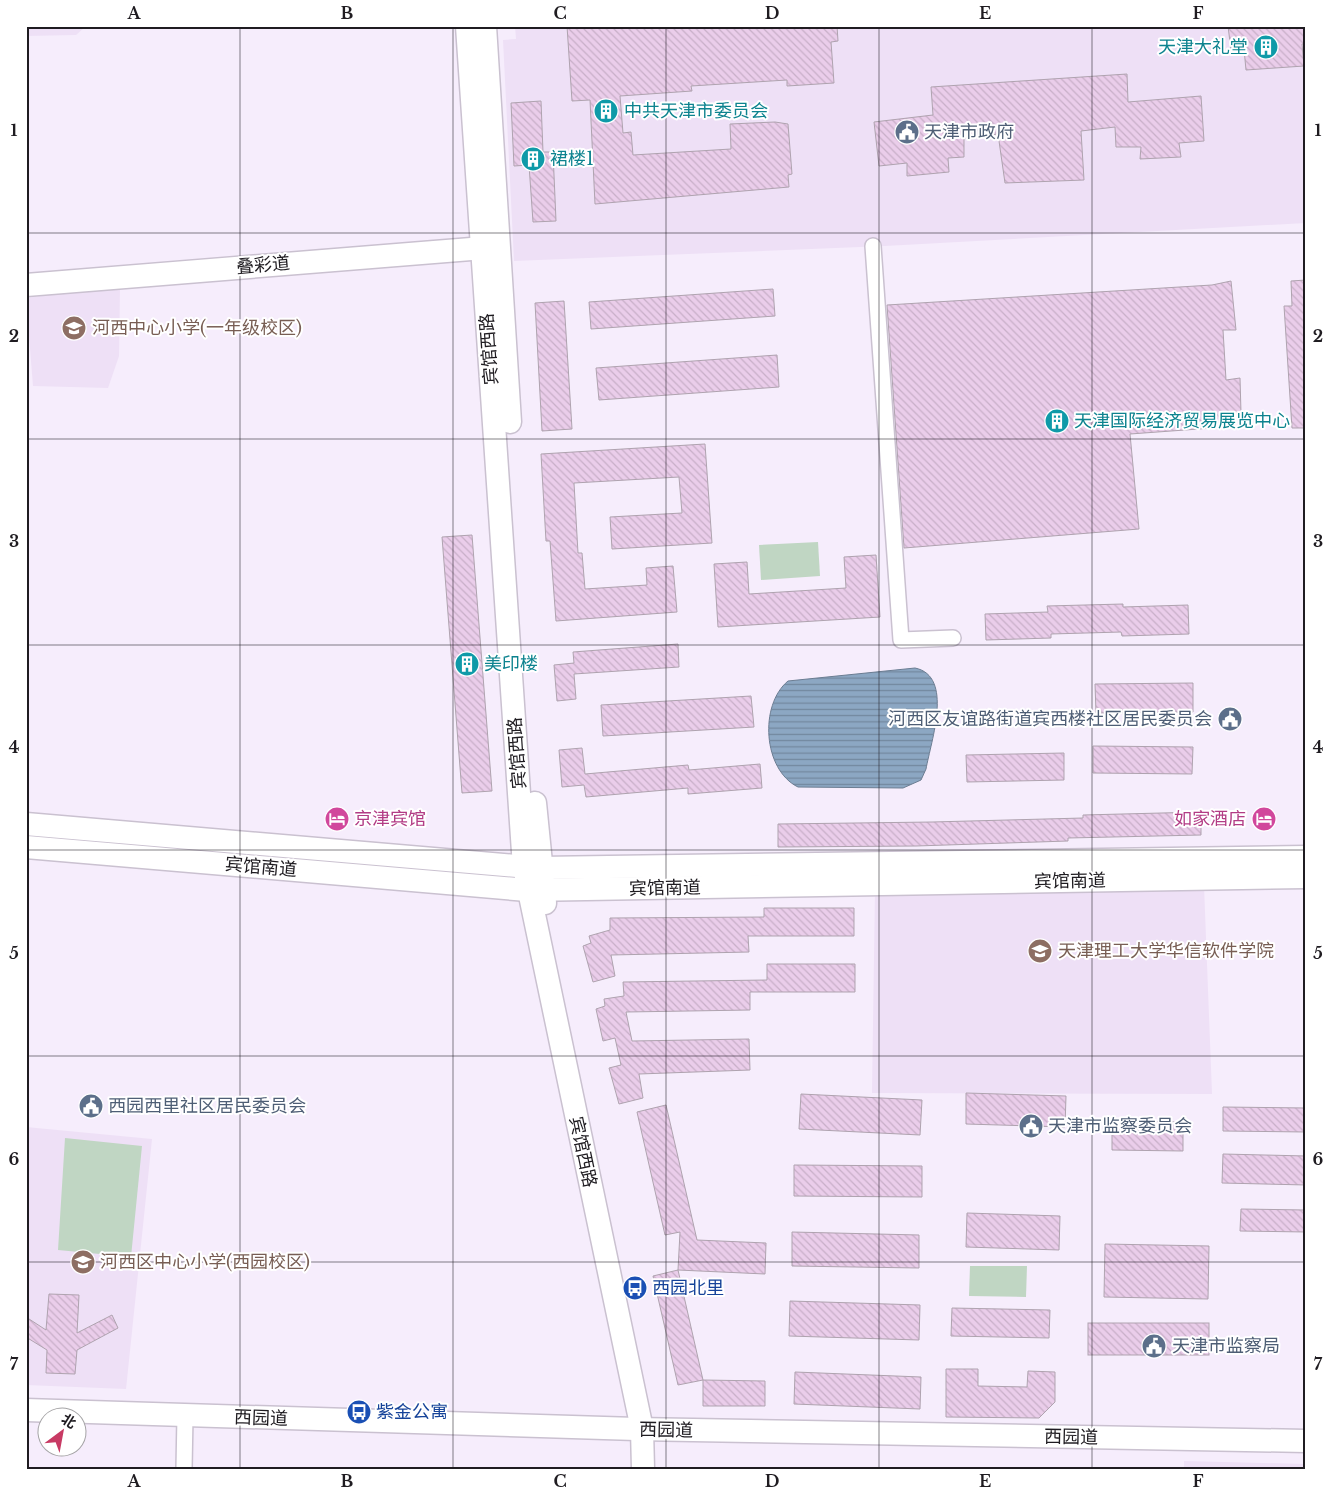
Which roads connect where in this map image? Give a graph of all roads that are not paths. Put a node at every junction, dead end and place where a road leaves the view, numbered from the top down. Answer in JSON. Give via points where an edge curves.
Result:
{"nodes":[{"id":1,"x":467,"y":26,"type":"edge"},
{"id":2,"x":485,"y":26,"type":"edge"},
{"id":3,"x":873,"y":246,"type":"dead end"},
{"id":4,"x":490,"y":247,"type":"junction"},
{"id":5,"x":26,"y":285,"type":"edge"},
{"id":6,"x":953,"y":638,"type":"dead end"},
{"id":7,"x":26,"y":824,"type":"edge"},
{"id":8,"x":26,"y":846,"type":"edge"},
{"id":9,"x":1306,"y":857,"type":"edge"},
{"id":10,"x":532,"y":867,"type":"junction"},
{"id":11,"x":1306,"y":877,"type":"edge"},
{"id":12,"x":535,"y":890,"type":"junction"},
{"id":13,"x":641,"y":1392,"type":"junction"},
{"id":14,"x":26,"y":1410,"type":"edge"},
{"id":15,"x":185,"y":1422,"type":"junction"},
{"id":16,"x":88,"y":1423,"type":"edge"},
{"id":17,"x":646,"y":1432,"type":"junction"},
{"id":18,"x":607,"y":1434,"type":"junction"},
{"id":19,"x":1306,"y":1441,"type":"edge"},
{"id":20,"x":1306,"y":1453,"type":"edge"},
{"id":21,"x":184,"y":1469,"type":"edge"},
{"id":22,"x":644,"y":1469,"type":"edge"},
{"id":23,"x":658,"y":1469,"type":"edge"}],
"edges":[{"from":1,"to":4,"type":"main road","name":"宾馆西路"},
{"from":2,"to":4,"type":"main road","name":"宾馆西路"},
{"from":3,"to":6,"type":"street","via":[[901,640]]},
{"from":4,"to":5,"type":"main road","name":"叠彩道"},
{"from":4,"to":10,"type":"main road","name":"宾馆西路"},
{"from":7,"to":10,"type":"main road","name":"宾馆南道"},
{"from":8,"to":12,"type":"main road","name":"宾馆南道"},
{"from":9,"to":10,"type":"main road","name":"宾馆南道"},
{"from":10,"to":12,"type":"main road","name":"宾馆西路"},
{"from":11,"to":12,"type":"main road","name":"宾馆南道"},
{"from":12,"to":13,"type":"main road","name":"宾馆西路","via":[[575,1062]]},
{"from":13,"to":17,"type":"main road","via":[[646,1406]]},
{"from":13,"to":18,"type":"main road","via":[[626,1420]]},
{"from":14,"to":15,"type":"main road","name":"西园道"},
{"from":15,"to":16,"type":"main road","name":"西园道"},
{"from":15,"to":18,"type":"main road","name":"西园道"},
{"from":15,"to":21,"type":"street"},
{"from":17,"to":18,"type":"main road","name":"西园道"},
{"from":17,"to":19,"type":"main road","name":"西园道"},
{"from":17,"to":20,"type":"main road","name":"西园道"},
{"from":17,"to":22,"type":"main road"},
{"from":17,"to":23,"type":"main road"}]}
